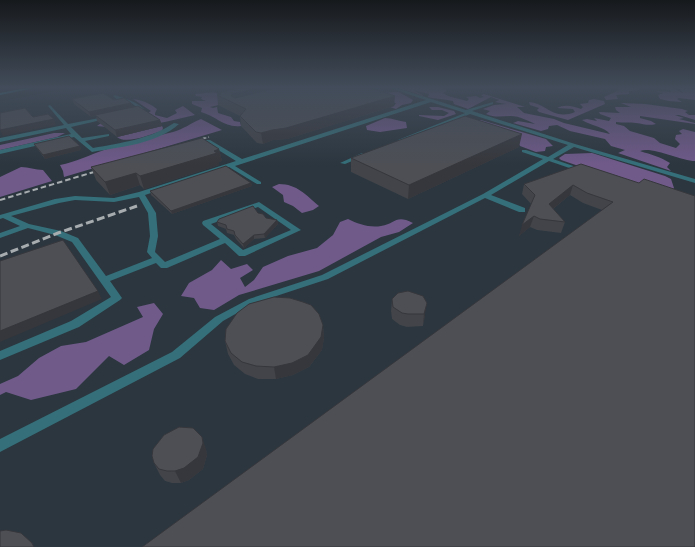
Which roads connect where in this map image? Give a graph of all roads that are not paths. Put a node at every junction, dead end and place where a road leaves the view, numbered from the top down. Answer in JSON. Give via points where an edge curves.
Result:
{"nodes":[{"id":1,"x":57,"y":114,"type":"edge"},
{"id":2,"x":389,"y":114,"type":"edge"},
{"id":3,"x":465,"y":114,"type":"edge"},
{"id":4,"x":474,"y":114,"type":"edge"},
{"id":5,"x":112,"y":116,"type":"edge"},
{"id":6,"x":176,"y":124,"type":"dead end"},
{"id":7,"x":68,"y":126,"type":"junction"},
{"id":8,"x":76,"y":135,"type":"junction"},
{"id":9,"x":107,"y":135,"type":"edge"},
{"id":10,"x":0,"y":140,"type":"edge"},
{"id":11,"x":82,"y":140,"type":"junction"},
{"id":12,"x":393,"y":143,"type":"edge"},
{"id":13,"x":573,"y":145,"type":"junction"},
{"id":14,"x":187,"y":148,"type":"edge"},
{"id":15,"x":524,"y":151,"type":"dead end"},
{"id":16,"x":0,"y":152,"type":"edge"},
{"id":17,"x":372,"y":152,"type":"edge"},
{"id":18,"x":547,"y":159,"type":"junction"},
{"id":19,"x":240,"y":161,"type":"junction"},
{"id":20,"x":343,"y":163,"type":"dead end"},
{"id":21,"x":230,"y":165,"type":"junction"},
{"id":22,"x":591,"y":174,"type":"edge"},
{"id":23,"x":694,"y":179,"type":"edge"},
{"id":24,"x":259,"y":183,"type":"dead end"},
{"id":25,"x":140,"y":194,"type":"junction"},
{"id":26,"x":485,"y":195,"type":"junction"},
{"id":27,"x":522,"y":210,"type":"dead end"},
{"id":28,"x":2,"y":216,"type":"edge"},
{"id":29,"x":27,"y":226,"type":"junction"},
{"id":30,"x":0,"y":236,"type":"edge"},
{"id":31,"x":226,"y":240,"type":"junction"},
{"id":32,"x":158,"y":259,"type":"junction"},
{"id":33,"x":105,"y":280,"type":"junction"},
{"id":34,"x":0,"y":356,"type":"edge"},
{"id":35,"x":0,"y":446,"type":"edge"}],
"edges":[{"from":1,"to":7,"type":"lane"},
{"from":2,"to":19,"type":"lane"},
{"from":3,"to":12,"type":"lane"},
{"from":4,"to":13,"type":"lane"},
{"from":5,"to":7,"type":"lane"},
{"from":6,"to":11,"type":"lane","via":[[168,130],[142,139],[92,150]]},
{"from":7,"to":8,"type":"lane"},
{"from":7,"to":10,"type":"lane"},
{"from":8,"to":11,"type":"lane"},
{"from":8,"to":16,"type":"lane"},
{"from":9,"to":11,"type":"lane"},
{"from":13,"to":18,"type":"lane"},
{"from":13,"to":23,"type":"lane"},
{"from":14,"to":19,"type":"lane","via":[[208,141]]},
{"from":15,"to":18,"type":"lane"},
{"from":17,"to":20,"type":"lane"},
{"from":18,"to":22,"type":"lane"},
{"from":18,"to":26,"type":"lane"},
{"from":19,"to":21,"type":"lane"},
{"from":21,"to":24,"type":"lane"},
{"from":21,"to":25,"type":"lane"},
{"from":25,"to":28,"type":"lane","via":[[114,200],[75,198]]},
{"from":25,"to":32,"type":"lane","via":[[152,213],[154,236],[151,252]]},
{"from":26,"to":27,"type":"lane"},
{"from":26,"to":35,"type":"lane","via":[[325,277],[252,300],[219,319],[176,355]]},
{"from":28,"to":29,"type":"lane"},
{"from":29,"to":30,"type":"lane"},
{"from":29,"to":33,"type":"lane","via":[[58,233],[74,240]]},
{"from":31,"to":31,"type":"lane","via":[[206,223],[259,204],[297,230],[242,254]]},
{"from":31,"to":32,"type":"lane","via":[[164,266]]},
{"from":32,"to":33,"type":"lane"},
{"from":33,"to":34,"type":"lane","via":[[117,298],[75,324]]}]}
